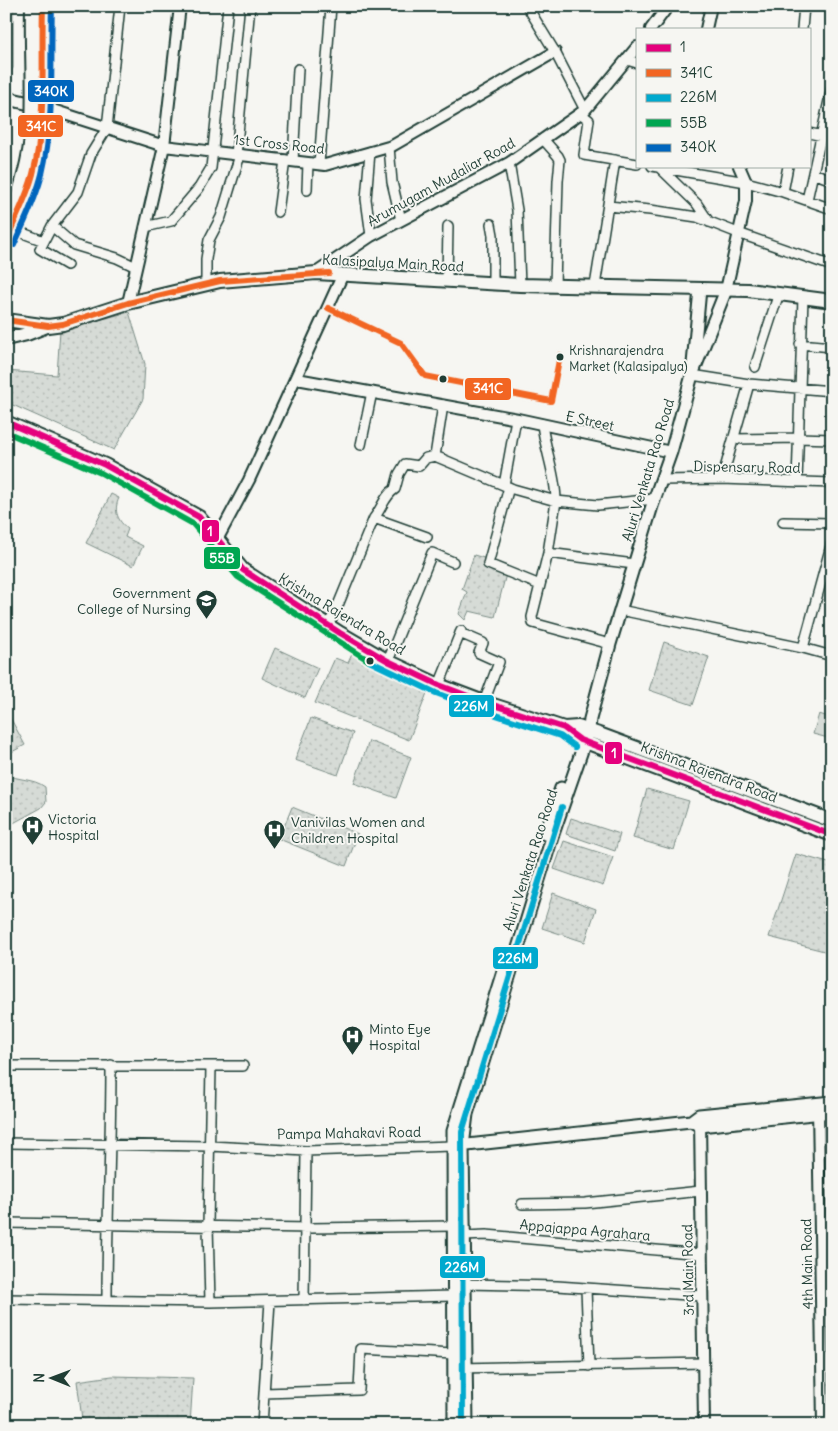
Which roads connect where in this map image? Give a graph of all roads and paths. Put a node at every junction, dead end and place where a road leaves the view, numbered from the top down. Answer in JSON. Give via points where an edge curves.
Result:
{"nodes":[{"id":1,"x":25,"y":6,"type":"edge"},
{"id":2,"x":33,"y":6,"type":"edge"},
{"id":3,"x":43,"y":6,"type":"edge"},
{"id":4,"x":120,"y":6,"type":"edge"},
{"id":5,"x":180,"y":6,"type":"edge"},
{"id":6,"x":228,"y":6,"type":"edge"},
{"id":7,"x":250,"y":6,"type":"edge"},
{"id":8,"x":331,"y":6,"type":"edge"},
{"id":9,"x":527,"y":6,"type":"edge"},
{"id":10,"x":668,"y":6,"type":"edge"},
{"id":11,"x":711,"y":6,"type":"edge"},
{"id":12,"x":804,"y":6,"type":"edge"},
{"id":13,"x":652,"y":28,"type":"edge"},
{"id":14,"x":706,"y":28,"type":"edge"},
{"id":15,"x":802,"y":28,"type":"edge"},
{"id":16,"x":636,"y":50,"type":"edge"},
{"id":17,"x":555,"y":52,"type":"junction"},
{"id":18,"x":632,"y":62,"type":"edge"},
{"id":19,"x":298,"y":69,"type":"dead end"},
{"id":20,"x":832,"y":87,"type":"edge"},
{"id":21,"x":11,"y":99,"type":"edge"},
{"id":22,"x":40,"y":106,"type":"junction"},
{"id":23,"x":582,"y":112,"type":"junction"},
{"id":24,"x":107,"y":128,"type":"junction"},
{"id":25,"x":810,"y":133,"type":"edge"},
{"id":26,"x":820,"y":135,"type":"junction"},
{"id":27,"x":832,"y":138,"type":"edge"},
{"id":28,"x":543,"y":139,"type":"junction"},
{"id":29,"x":164,"y":146,"type":"junction"},
{"id":30,"x":389,"y":147,"type":"junction"},
{"id":31,"x":213,"y":151,"type":"junction"},
{"id":32,"x":370,"y":152,"type":"junction"},
{"id":33,"x":238,"y":155,"type":"junction"},
{"id":34,"x":615,"y":160,"type":"junction"},
{"id":35,"x":289,"y":161,"type":"junction"},
{"id":36,"x":308,"y":163,"type":"junction"},
{"id":37,"x":509,"y":163,"type":"junction"},
{"id":38,"x":319,"y":164,"type":"junction"},
{"id":39,"x":636,"y":164,"type":"edge"},
{"id":40,"x":657,"y":168,"type":"edge"},
{"id":41,"x":662,"y":168,"type":"edge"},
{"id":42,"x":740,"y":168,"type":"edge"},
{"id":43,"x":788,"y":168,"type":"edge"},
{"id":44,"x":813,"y":173,"type":"junction"},
{"id":45,"x":832,"y":180,"type":"edge"},
{"id":46,"x":746,"y":182,"type":"junction"},
{"id":47,"x":307,"y":190,"type":"dead end"},
{"id":48,"x":783,"y":192,"type":"junction"},
{"id":49,"x":807,"y":200,"type":"junction"},
{"id":50,"x":608,"y":206,"type":"junction"},
{"id":51,"x":832,"y":209,"type":"edge"},
{"id":52,"x":6,"y":210,"type":"edge"},
{"id":53,"x":278,"y":212,"type":"dead end"},
{"id":54,"x":401,"y":220,"type":"junction"},
{"id":55,"x":709,"y":222,"type":"junction"},
{"id":56,"x":491,"y":224,"type":"dead end"},
{"id":57,"x":52,"y":226,"type":"junction"},
{"id":58,"x":448,"y":226,"type":"dead end"},
{"id":59,"x":145,"y":227,"type":"junction"},
{"id":60,"x":9,"y":229,"type":"edge"},
{"id":61,"x":738,"y":233,"type":"junction"},
{"id":62,"x":371,"y":236,"type":"junction"},
{"id":63,"x":44,"y":241,"type":"junction"},
{"id":64,"x":6,"y":242,"type":"edge"},
{"id":65,"x":68,"y":265,"type":"dead end"},
{"id":66,"x":832,"y":266,"type":"edge"},
{"id":67,"x":136,"y":267,"type":"junction"},
{"id":68,"x":316,"y":273,"type":"junction"},
{"id":69,"x":343,"y":274,"type":"junction"},
{"id":70,"x":448,"y":280,"type":"junction"},
{"id":71,"x":493,"y":283,"type":"junction"},
{"id":72,"x":206,"y":284,"type":"junction"},
{"id":73,"x":520,"y":285,"type":"junction"},
{"id":74,"x":555,"y":285,"type":"junction"},
{"id":75,"x":595,"y":286,"type":"junction"},
{"id":76,"x":700,"y":289,"type":"junction"},
{"id":77,"x":726,"y":290,"type":"junction"},
{"id":78,"x":778,"y":294,"type":"junction"},
{"id":79,"x":802,"y":297,"type":"junction"},
{"id":80,"x":832,"y":302,"type":"edge"},
{"id":81,"x":128,"y":303,"type":"junction"},
{"id":82,"x":6,"y":320,"type":"edge"},
{"id":83,"x":48,"y":326,"type":"junction"},
{"id":84,"x":6,"y":339,"type":"edge"},
{"id":85,"x":800,"y":344,"type":"junction"},
{"id":86,"x":832,"y":347,"type":"edge"},
{"id":87,"x":755,"y":367,"type":"dead end"},
{"id":88,"x":692,"y":375,"type":"junction"},
{"id":89,"x":297,"y":378,"type":"junction"},
{"id":90,"x":749,"y":384,"type":"junction"},
{"id":91,"x":798,"y":389,"type":"junction"},
{"id":92,"x":832,"y":391,"type":"edge"},
{"id":93,"x":372,"y":392,"type":"junction"},
{"id":94,"x":443,"y":406,"type":"junction"},
{"id":95,"x":516,"y":419,"type":"junction"},
{"id":96,"x":6,"y":422,"type":"edge"},
{"id":97,"x":542,"y":424,"type":"junction"},
{"id":98,"x":798,"y":438,"type":"junction"},
{"id":99,"x":734,"y":439,"type":"junction"},
{"id":100,"x":832,"y":439,"type":"edge"},
{"id":101,"x":361,"y":445,"type":"dead end"},
{"id":102,"x":671,"y":452,"type":"junction"},
{"id":103,"x":435,"y":456,"type":"junction"},
{"id":104,"x":722,"y":479,"type":"junction"},
{"id":105,"x":662,"y":480,"type":"junction"},
{"id":106,"x":797,"y":482,"type":"junction"},
{"id":107,"x":832,"y":483,"type":"edge"},
{"id":108,"x":507,"y":486,"type":"junction"},
{"id":109,"x":654,"y":500,"type":"junction"},
{"id":110,"x":556,"y":501,"type":"junction"},
{"id":111,"x":374,"y":518,"type":"junction"},
{"id":112,"x":783,"y":522,"type":"dead end"},
{"id":113,"x":832,"y":523,"type":"edge"},
{"id":114,"x":427,"y":537,"type":"dead end"},
{"id":115,"x":218,"y":538,"type":"junction"},
{"id":116,"x":832,"y":542,"type":"edge"},
{"id":117,"x":548,"y":552,"type":"junction"},
{"id":118,"x":453,"y":562,"type":"dead end"},
{"id":119,"x":634,"y":564,"type":"junction"},
{"id":120,"x":540,"y":585,"type":"junction"},
{"id":121,"x":620,"y":610,"type":"junction"},
{"id":122,"x":327,"y":625,"type":"junction"},
{"id":123,"x":610,"y":644,"type":"junction"},
{"id":124,"x":803,"y":648,"type":"junction"},
{"id":125,"x":832,"y":656,"type":"edge"},
{"id":126,"x":388,"y":661,"type":"junction"},
{"id":127,"x":439,"y":685,"type":"junction"},
{"id":128,"x":484,"y":702,"type":"junction"},
{"id":129,"x":586,"y":732,"type":"junction"},
{"id":130,"x":832,"y":821,"type":"edge"},
{"id":131,"x":832,"y":835,"type":"edge"},
{"id":132,"x":111,"y":1065,"type":"junction"},
{"id":133,"x":6,"y":1066,"type":"edge"},
{"id":134,"x":210,"y":1066,"type":"junction"},
{"id":135,"x":243,"y":1066,"type":"dead end"},
{"id":136,"x":832,"y":1102,"type":"edge"},
{"id":137,"x":818,"y":1109,"type":"junction"},
{"id":138,"x":832,"y":1112,"type":"edge"},
{"id":139,"x":697,"y":1121,"type":"junction"},
{"id":140,"x":6,"y":1143,"type":"edge"},
{"id":141,"x":111,"y":1145,"type":"junction"},
{"id":142,"x":210,"y":1146,"type":"junction"},
{"id":143,"x":458,"y":1146,"type":"junction"},
{"id":144,"x":306,"y":1152,"type":"junction"},
{"id":145,"x":701,"y":1191,"type":"junction"},
{"id":146,"x":522,"y":1204,"type":"dead end"},
{"id":147,"x":6,"y":1223,"type":"edge"},
{"id":148,"x":107,"y":1225,"type":"junction"},
{"id":149,"x":208,"y":1226,"type":"junction"},
{"id":150,"x":453,"y":1226,"type":"junction"},
{"id":151,"x":305,"y":1228,"type":"junction"},
{"id":152,"x":465,"y":1236,"type":"junction"},
{"id":153,"x":702,"y":1254,"type":"junction"},
{"id":154,"x":465,"y":1284,"type":"junction"},
{"id":155,"x":586,"y":1289,"type":"junction"},
{"id":156,"x":453,"y":1296,"type":"junction"},
{"id":157,"x":702,"y":1296,"type":"junction"},
{"id":158,"x":6,"y":1299,"type":"edge"},
{"id":159,"x":107,"y":1300,"type":"junction"},
{"id":160,"x":304,"y":1300,"type":"junction"},
{"id":161,"x":270,"y":1301,"type":"junction"},
{"id":162,"x":210,"y":1302,"type":"junction"},
{"id":163,"x":453,"y":1354,"type":"junction"},
{"id":164,"x":703,"y":1363,"type":"junction"},
{"id":165,"x":589,"y":1366,"type":"junction"},
{"id":166,"x":454,"y":1368,"type":"junction"},
{"id":167,"x":466,"y":1368,"type":"junction"},
{"id":168,"x":264,"y":1393,"type":"junction"},
{"id":169,"x":262,"y":1425,"type":"edge"},
{"id":170,"x":454,"y":1425,"type":"edge"},
{"id":171,"x":467,"y":1425,"type":"edge"},
{"id":172,"x":704,"y":1425,"type":"edge"},
{"id":173,"x":823,"y":1425,"type":"edge"}],
"edges":[{"from":1,"to":52,"type":"highway","via":[[25,127],[16,181]]},
{"from":2,"to":60,"type":"highway","bridge":true,"via":[[33,127],[24,181]]},
{"from":3,"to":22,"type":"main road"},
{"from":4,"to":24,"type":"street"},
{"from":5,"to":29,"type":"street"},
{"from":6,"to":31,"type":"street"},
{"from":7,"to":33,"type":"street"},
{"from":8,"to":38,"type":"street"},
{"from":9,"to":17,"type":"street"},
{"from":10,"to":13,"type":"street"},
{"from":11,"to":14,"type":"street"},
{"from":12,"to":15,"type":"street"},
{"from":16,"to":18,"type":"street","name":"Arumugam Mudaliar Road"},
{"from":17,"to":23,"type":"street"},
{"from":17,"to":30,"type":"street","name":"1st Cross Road"},
{"from":18,"to":23,"type":"street","name":"Arumugam Mudaliar Road"},
{"from":19,"to":35,"type":"street"},
{"from":20,"to":26,"type":"street"},
{"from":21,"to":22,"type":"main road"},
{"from":22,"to":24,"type":"street","name":"1st Cross Road"},
{"from":22,"to":60,"type":"main road","via":[[35,164],[26,194]]},
{"from":23,"to":28,"type":"street","name":"Arumugam Mudaliar Road"},
{"from":23,"to":34,"type":"street","via":[[589,120],[584,155]]},
{"from":24,"to":29,"type":"street","name":"1st Cross Road"},
{"from":24,"to":57,"type":"street","via":[[91,154],[78,192]]},
{"from":25,"to":26,"type":"street"},
{"from":26,"to":27,"type":"street"},
{"from":26,"to":44,"type":"street"},
{"from":28,"to":37,"type":"street","name":"Arumugam Mudaliar Road"},
{"from":28,"to":74,"type":"street","via":[[560,160]]},
{"from":29,"to":31,"type":"street","name":"1st Cross Road"},
{"from":29,"to":59,"type":"street"},
{"from":30,"to":32,"type":"street","name":"1st Cross Road"},
{"from":30,"to":54,"type":"street","via":[[392,182]]},
{"from":31,"to":33,"type":"street","name":"1st Cross Road"},
{"from":31,"to":59,"type":"street","via":[[211,168],[171,221]]},
{"from":32,"to":38,"type":"street","name":"1st Cross Road"},
{"from":32,"to":62,"type":"street","via":[[366,199]]},
{"from":33,"to":35,"type":"street","name":"1st Cross Road"},
{"from":33,"to":72,"type":"street","via":[[220,217],[209,240]]},
{"from":34,"to":39,"type":"street"},
{"from":34,"to":50,"type":"street"},
{"from":35,"to":36,"type":"street","name":"1st Cross Road"},
{"from":35,"to":53,"type":"street"},
{"from":36,"to":38,"type":"street","name":"1st Cross Road"},
{"from":36,"to":47,"type":"street"},
{"from":37,"to":54,"type":"street","name":"Arumugam Mudaliar Road"},
{"from":37,"to":73,"type":"street","via":[[517,210]]},
{"from":40,"to":55,"type":"street","via":[[697,204]]},
{"from":41,"to":46,"type":"street"},
{"from":42,"to":46,"type":"street"},
{"from":43,"to":48,"type":"street"},
{"from":44,"to":45,"type":"street"},
{"from":44,"to":49,"type":"street"},
{"from":46,"to":48,"type":"street"},
{"from":46,"to":61,"type":"street","via":[[746,201]]},
{"from":48,"to":49,"type":"street"},
{"from":49,"to":51,"type":"street"},
{"from":50,"to":55,"type":"street","via":[[688,216]]},
{"from":50,"to":75,"type":"street"},
{"from":54,"to":62,"type":"street","name":"Arumugam Mudaliar Road"},
{"from":55,"to":61,"type":"street"},
{"from":56,"to":71,"type":"street"},
{"from":57,"to":63,"type":"street"},
{"from":57,"to":67,"type":"street","via":[[74,245]]},
{"from":58,"to":70,"type":"street"},
{"from":59,"to":67,"type":"street"},
{"from":60,"to":63,"type":"street"},
{"from":60,"to":64,"type":"main road"},
{"from":61,"to":66,"type":"street"},
{"from":61,"to":77,"type":"street"},
{"from":62,"to":68,"type":"street","name":"Arumugam Mudaliar Road"},
{"from":63,"to":65,"type":"street","via":[[40,249]]},
{"from":67,"to":81,"type":"street"},
{"from":68,"to":69,"type":"main road","name":"Kalasipalya Main Road"},
{"from":68,"to":72,"type":"main road","name":"Kalasipalya Main Road"},
{"from":69,"to":70,"type":"main road","name":"Kalasipalya Main Road"},
{"from":69,"to":89,"type":"street"},
{"from":70,"to":71,"type":"main road","name":"Kalasipalya Main Road"},
{"from":71,"to":73,"type":"main road","name":"Kalasipalya Main Road"},
{"from":72,"to":81,"type":"main road","name":"Kalasipalya Main Road"},
{"from":73,"to":74,"type":"main road","name":"Kalasipalya Main Road"},
{"from":74,"to":75,"type":"main road","name":"Kalasipalya Main Road"},
{"from":75,"to":76,"type":"main road","name":"Kalasipalya Main Road"},
{"from":76,"to":77,"type":"main road","name":"Kalasipalya Main Road"},
{"from":76,"to":88,"type":"main road"},
{"from":77,"to":78,"type":"main road","name":"Kalasipalya Main Road"},
{"from":77,"to":88,"type":"main road","name":"Aluri Venkata Rao Road"},
{"from":78,"to":79,"type":"main road","name":"Kalasipalya Main Road"},
{"from":78,"to":87,"type":"street"},
{"from":79,"to":80,"type":"main road","name":"Kalasipalya Main Road"},
{"from":79,"to":85,"type":"street"},
{"from":81,"to":83,"type":"main road","name":"Kalasipalya Main Road"},
{"from":82,"to":83,"type":"main road","name":"Kalasipalya Main Road"},
{"from":83,"to":84,"type":"main road"},
{"from":85,"to":86,"type":"street"},
{"from":85,"to":91,"type":"street"},
{"from":88,"to":90,"type":"street"},
{"from":88,"to":102,"type":"main road","name":"Aluri Venkata Rao Road"},
{"from":89,"to":93,"type":"street","name":"E Street"},
{"from":89,"to":115,"type":"street"},
{"from":90,"to":91,"type":"street"},
{"from":90,"to":99,"type":"street"},
{"from":91,"to":92,"type":"street"},
{"from":91,"to":98,"type":"street"},
{"from":93,"to":94,"type":"street","name":"E Street"},
{"from":93,"to":101,"type":"street"},
{"from":94,"to":95,"type":"street","name":"E Street"},
{"from":94,"to":103,"type":"street"},
{"from":95,"to":97,"type":"street","name":"E Street"},
{"from":95,"to":108,"type":"street"},
{"from":96,"to":115,"type":"main road","name":"Krishna Rajendra Road","via":[[105,465],[199,517]]},
{"from":97,"to":102,"type":"street","name":"E Street"},
{"from":97,"to":110,"type":"street","via":[[556,484]]},
{"from":98,"to":99,"type":"street"},
{"from":98,"to":100,"type":"street"},
{"from":98,"to":106,"type":"street"},
{"from":99,"to":104,"type":"street"},
{"from":102,"to":105,"type":"main road","name":"Aluri Venkata Rao Road"},
{"from":103,"to":108,"type":"street"},
{"from":103,"to":111,"type":"street","via":[[426,458],[419,466],[405,464],[395,489],[388,493]]},
{"from":104,"to":105,"type":"street","name":"Dispensary Road"},
{"from":104,"to":106,"type":"street","name":"Dispensary Road"},
{"from":105,"to":109,"type":"main road","name":"Aluri Venkata Rao Road"},
{"from":106,"to":107,"type":"street","name":"Dispensary Road"},
{"from":108,"to":110,"type":"street"},
{"from":108,"to":120,"type":"street","via":[[488,564]]},
{"from":109,"to":110,"type":"street","via":[[598,505]]},
{"from":109,"to":119,"type":"main road","name":"Aluri Venkata Rao Road"},
{"from":110,"to":117,"type":"street"},
{"from":111,"to":114,"type":"street"},
{"from":111,"to":122,"type":"street"},
{"from":112,"to":113,"type":"street"},
{"from":115,"to":122,"type":"main road","name":"Krishna Rajendra Road","via":[[243,570]]},
{"from":116,"to":124,"type":"street"},
{"from":117,"to":119,"type":"street"},
{"from":117,"to":120,"type":"street"},
{"from":118,"to":126,"type":"street","via":[[432,553]]},
{"from":119,"to":121,"type":"main road","name":"Aluri Venkata Rao Road"},
{"from":120,"to":123,"type":"street","via":[[533,623]]},
{"from":121,"to":123,"type":"main road","name":"Aluri Venkata Rao Road"},
{"from":121,"to":124,"type":"street"},
{"from":122,"to":126,"type":"main road","name":"Krishna Rajendra Road"},
{"from":123,"to":129,"type":"main road","name":"Aluri Venkata Rao Road"},
{"from":124,"to":125,"type":"street"},
{"from":126,"to":127,"type":"main road","name":"Krishna Rajendra Road"},
{"from":127,"to":128,"type":"main road","name":"Krishna Rajendra Road"},
{"from":127,"to":128,"type":"street","via":[[460,632],[483,643],[479,654],[499,662]]},
{"from":128,"to":129,"type":"main road","name":"Krishna Rajendra Road","via":[[564,728],[578,727]]},
{"from":129,"to":130,"type":"main road","name":"Krishna Rajendra Road"},
{"from":129,"to":131,"type":"main road","name":"Krishna Rajendra Road"},
{"from":129,"to":143,"type":"main road","name":"Aluri Venkata Rao Road"},
{"from":129,"to":143,"type":"main road","name":"Aluri Venkata Rao Road","via":[[554,804],[453,1131]]},
{"from":132,"to":133,"type":"street"},
{"from":132,"to":134,"type":"street"},
{"from":132,"to":141,"type":"street"},
{"from":134,"to":135,"type":"street"},
{"from":134,"to":142,"type":"street"},
{"from":136,"to":137,"type":"main road","name":"Pampa Mahakavi Road"},
{"from":137,"to":138,"type":"main road","name":"Pampa Mahakavi Road"},
{"from":137,"to":139,"type":"main road","name":"Pampa Mahakavi Road"},
{"from":137,"to":173,"type":"street","name":"4th Main Road"},
{"from":139,"to":143,"type":"main road","name":"Pampa Mahakavi Road"},
{"from":139,"to":145,"type":"street","name":"3rd Main Road"},
{"from":140,"to":141,"type":"street","name":"Pampa Mahakavi Road"},
{"from":141,"to":142,"type":"street","name":"Pampa Mahakavi Road"},
{"from":141,"to":148,"type":"street"},
{"from":142,"to":144,"type":"street","name":"Pampa Mahakavi Road"},
{"from":142,"to":149,"type":"street"},
{"from":143,"to":144,"type":"street","name":"Pampa Mahakavi Road"},
{"from":143,"to":150,"type":"main road","name":"Aluri Venkata Rao Road"},
{"from":143,"to":152,"type":"main road","name":"Aluri Venkata Rao Road"},
{"from":144,"to":151,"type":"street"},
{"from":145,"to":146,"type":"street","via":[[585,1203]]},
{"from":145,"to":153,"type":"street","name":"3rd Main Road"},
{"from":147,"to":148,"type":"street"},
{"from":148,"to":149,"type":"street"},
{"from":148,"to":159,"type":"street"},
{"from":149,"to":151,"type":"street"},
{"from":149,"to":162,"type":"street"},
{"from":150,"to":151,"type":"street"},
{"from":150,"to":156,"type":"main road","name":"Aluri Venkata Rao Road"},
{"from":151,"to":160,"type":"street"},
{"from":152,"to":153,"type":"street","name":"Appajappa Agrahara","via":[[486,1235]]},
{"from":152,"to":154,"type":"main road","name":"Aluri Venkata Rao Road"},
{"from":153,"to":157,"type":"street","name":"3rd Main Road"},
{"from":154,"to":155,"type":"street"},
{"from":154,"to":167,"type":"main road","name":"Aluri Venkata Rao Road"},
{"from":155,"to":157,"type":"street"},
{"from":155,"to":165,"type":"street"},
{"from":156,"to":160,"type":"street"},
{"from":156,"to":163,"type":"main road","name":"Aluri Venkata Rao Road"},
{"from":157,"to":164,"type":"street","name":"3rd Main Road"},
{"from":158,"to":159,"type":"street"},
{"from":159,"to":162,"type":"street"},
{"from":160,"to":161,"type":"street"},
{"from":161,"to":162,"type":"street"},
{"from":161,"to":168,"type":"street"},
{"from":163,"to":166,"type":"main road","name":"Aluri Venkata Rao Road"},
{"from":163,"to":168,"type":"street","via":[[361,1349],[359,1390]]},
{"from":164,"to":165,"type":"street"},
{"from":164,"to":172,"type":"street","name":"3rd Main Road"},
{"from":165,"to":167,"type":"street"},
{"from":166,"to":167,"type":"street"},
{"from":166,"to":170,"type":"main road","name":"Aluri Venkata Rao Road"},
{"from":167,"to":171,"type":"main road","name":"Aluri Venkata Rao Road"},
{"from":168,"to":169,"type":"street"}]}
